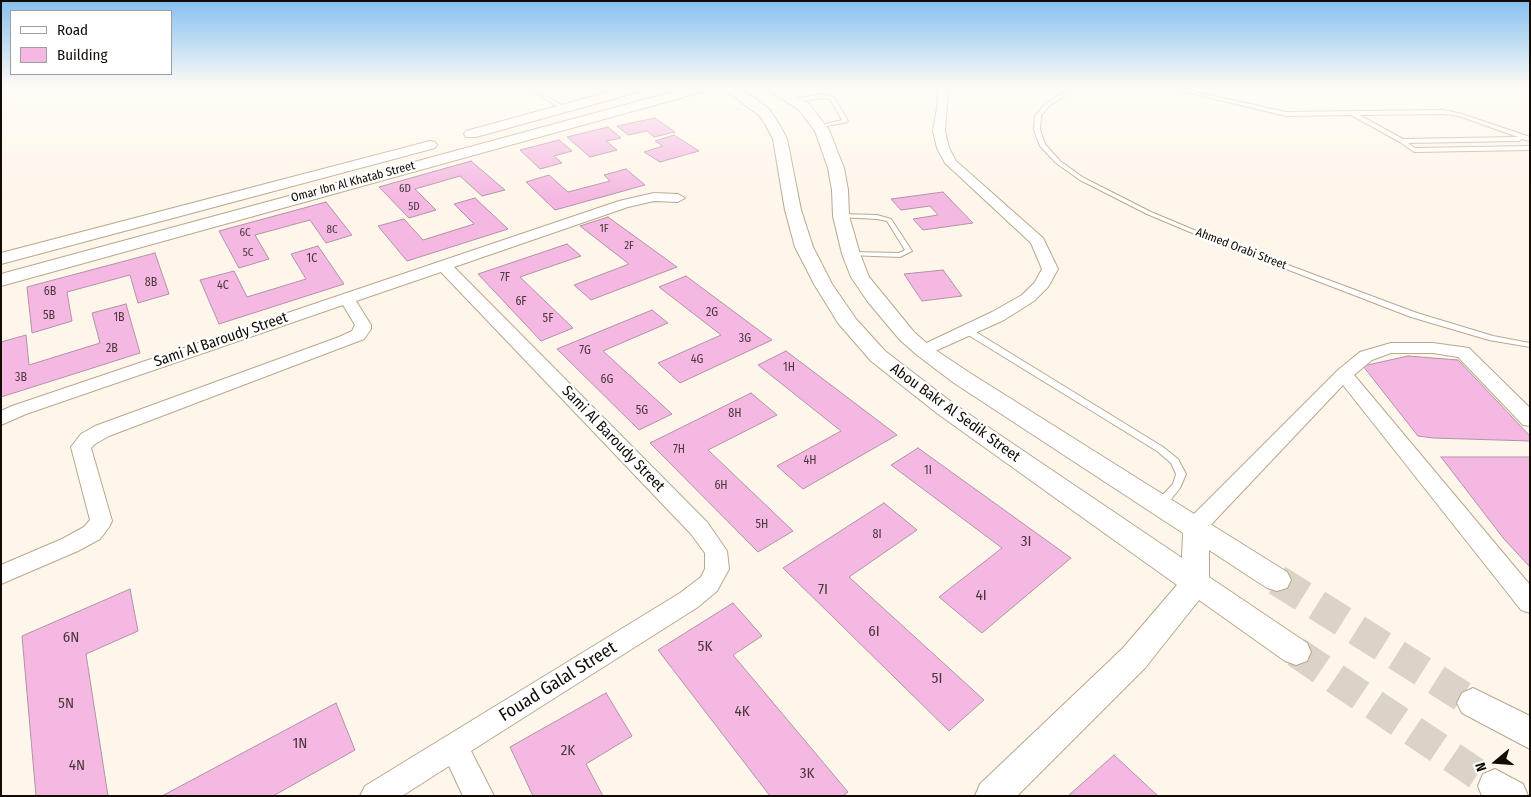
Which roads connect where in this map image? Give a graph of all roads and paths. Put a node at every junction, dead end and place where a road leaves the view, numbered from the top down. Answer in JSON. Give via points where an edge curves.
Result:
{"nodes":[{"id":1,"x":504,"y":124,"type":"edge"},
{"id":2,"x":569,"y":124,"type":"edge"},
{"id":3,"x":772,"y":124,"type":"edge"},
{"id":4,"x":818,"y":124,"type":"edge"},
{"id":5,"x":940,"y":124,"type":"edge"},
{"id":6,"x":1037,"y":124,"type":"edge"},
{"id":7,"x":1373,"y":124,"type":"edge"},
{"id":8,"x":1487,"y":124,"type":"edge"},
{"id":9,"x":461,"y":136,"type":"dead end"},
{"id":10,"x":1527,"y":138,"type":"edge"},
{"id":11,"x":1402,"y":141,"type":"junction"},
{"id":12,"x":442,"y":142,"type":"dead end"},
{"id":13,"x":1530,"y":143,"type":"edge"},
{"id":14,"x":1530,"y":148,"type":"edge"},
{"id":15,"x":678,"y":198,"type":"dead end"},
{"id":16,"x":841,"y":216,"type":"junction"},
{"id":17,"x":851,"y":254,"type":"junction"},
{"id":18,"x":1,"y":259,"type":"edge"},
{"id":19,"x":443,"y":265,"type":"junction"},
{"id":20,"x":1,"y":280,"type":"edge"},
{"id":21,"x":346,"y":298,"type":"junction"},
{"id":22,"x":968,"y":331,"type":"junction"},
{"id":23,"x":1530,"y":345,"type":"edge"},
{"id":24,"x":924,"y":351,"type":"junction"},
{"id":25,"x":1344,"y":374,"type":"junction"},
{"id":26,"x":1,"y":419,"type":"edge"},
{"id":27,"x":1530,"y":420,"type":"edge"},
{"id":28,"x":1161,"y":504,"type":"junction"},
{"id":29,"x":1196,"y":526,"type":"junction"},
{"id":30,"x":716,"y":551,"type":"joint"},
{"id":31,"x":1,"y":575,"type":"edge"},
{"id":32,"x":1277,"y":580,"type":"tunnel mouth"},
{"id":33,"x":1196,"y":584,"type":"junction"},
{"id":34,"x":1530,"y":603,"type":"edge"},
{"id":35,"x":1296,"y":652,"type":"tunnel mouth"},
{"id":36,"x":1473,"y":703,"type":"tunnel mouth"},
{"id":37,"x":1530,"y":733,"type":"edge"},
{"id":38,"x":454,"y":747,"type":"junction"},
{"id":39,"x":375,"y":796,"type":"edge"},
{"id":40,"x":479,"y":796,"type":"edge"},
{"id":41,"x":992,"y":796,"type":"edge"}],
"edges":[{"from":1,"to":9,"type":"street"},
{"from":2,"to":20,"type":"street","name":"Omar Ibn Al Khatab Street"},
{"from":3,"to":33,"type":"street","name":"Abou Bakr Al Sedik Street","via":[[780,140],[793,210],[804,247],[848,323],[878,356],[946,409]]},
{"from":4,"to":16,"type":"street","via":[[836,168]]},
{"from":5,"to":22,"type":"street","via":[[943,148],[951,163],[1038,241],[1050,269],[1042,284],[1028,298]]},
{"from":6,"to":23,"type":"lane","name":"Ahmed Orabi Street","via":[[1042,145],[1058,162],[1082,179],[1149,212],[1414,315],[1492,338]]},
{"from":7,"to":11,"type":"lane"},
{"from":8,"to":10,"type":"lane"},
{"from":10,"to":11,"type":"lane"},
{"from":10,"to":13,"type":"lane"},
{"from":11,"to":14,"type":"lane","via":[[1414,150]]},
{"from":12,"to":18,"type":"street","name":"Omar Ibn Al Khatab Street"},
{"from":15,"to":19,"type":"street","name":"Sami Al Baroudy Street","via":[[654,197],[624,204]]},
{"from":16,"to":17,"type":"street"},
{"from":16,"to":17,"type":"lane","via":[[889,220],[909,252],[900,255]]},
{"from":17,"to":24,"type":"street","via":[[860,277],[874,298]]},
{"from":19,"to":21,"type":"street","name":"Sami Al Baroudy Street"},
{"from":19,"to":30,"type":"street","name":"Sami Al Baroudy Street","via":[[699,528]]},
{"from":21,"to":26,"type":"street","name":"Sami Al Baroudy Street","via":[[19,410]]},
{"from":21,"to":31,"type":"street","via":[[363,325],[358,335],[102,431],[88,440],[81,447],[101,521],[92,534],[70,546]]},
{"from":22,"to":24,"type":"street"},
{"from":22,"to":28,"type":"lane","via":[[1175,461],[1181,474],[1177,485]]},
{"from":24,"to":28,"type":"street"},
{"from":25,"to":27,"type":"street","via":[[1366,356],[1391,348],[1463,352]]},
{"from":25,"to":29,"type":"street"},
{"from":25,"to":34,"type":"street"},
{"from":28,"to":29,"type":"street"},
{"from":29,"to":32,"type":"street"},
{"from":29,"to":33,"type":"street"},
{"from":30,"to":38,"type":"street","name":"Fouad Galal Street","via":[[717,569],[709,584],[689,600]]},
{"from":33,"to":35,"type":"street","name":"Abou Bakr Al Sedik Street"},
{"from":33,"to":41,"type":"street","via":[[1121,671]]},
{"from":36,"to":37,"type":"street"},
{"from":38,"to":39,"type":"street","name":"Fouad Galal Street"},
{"from":38,"to":40,"type":"street"}]}
